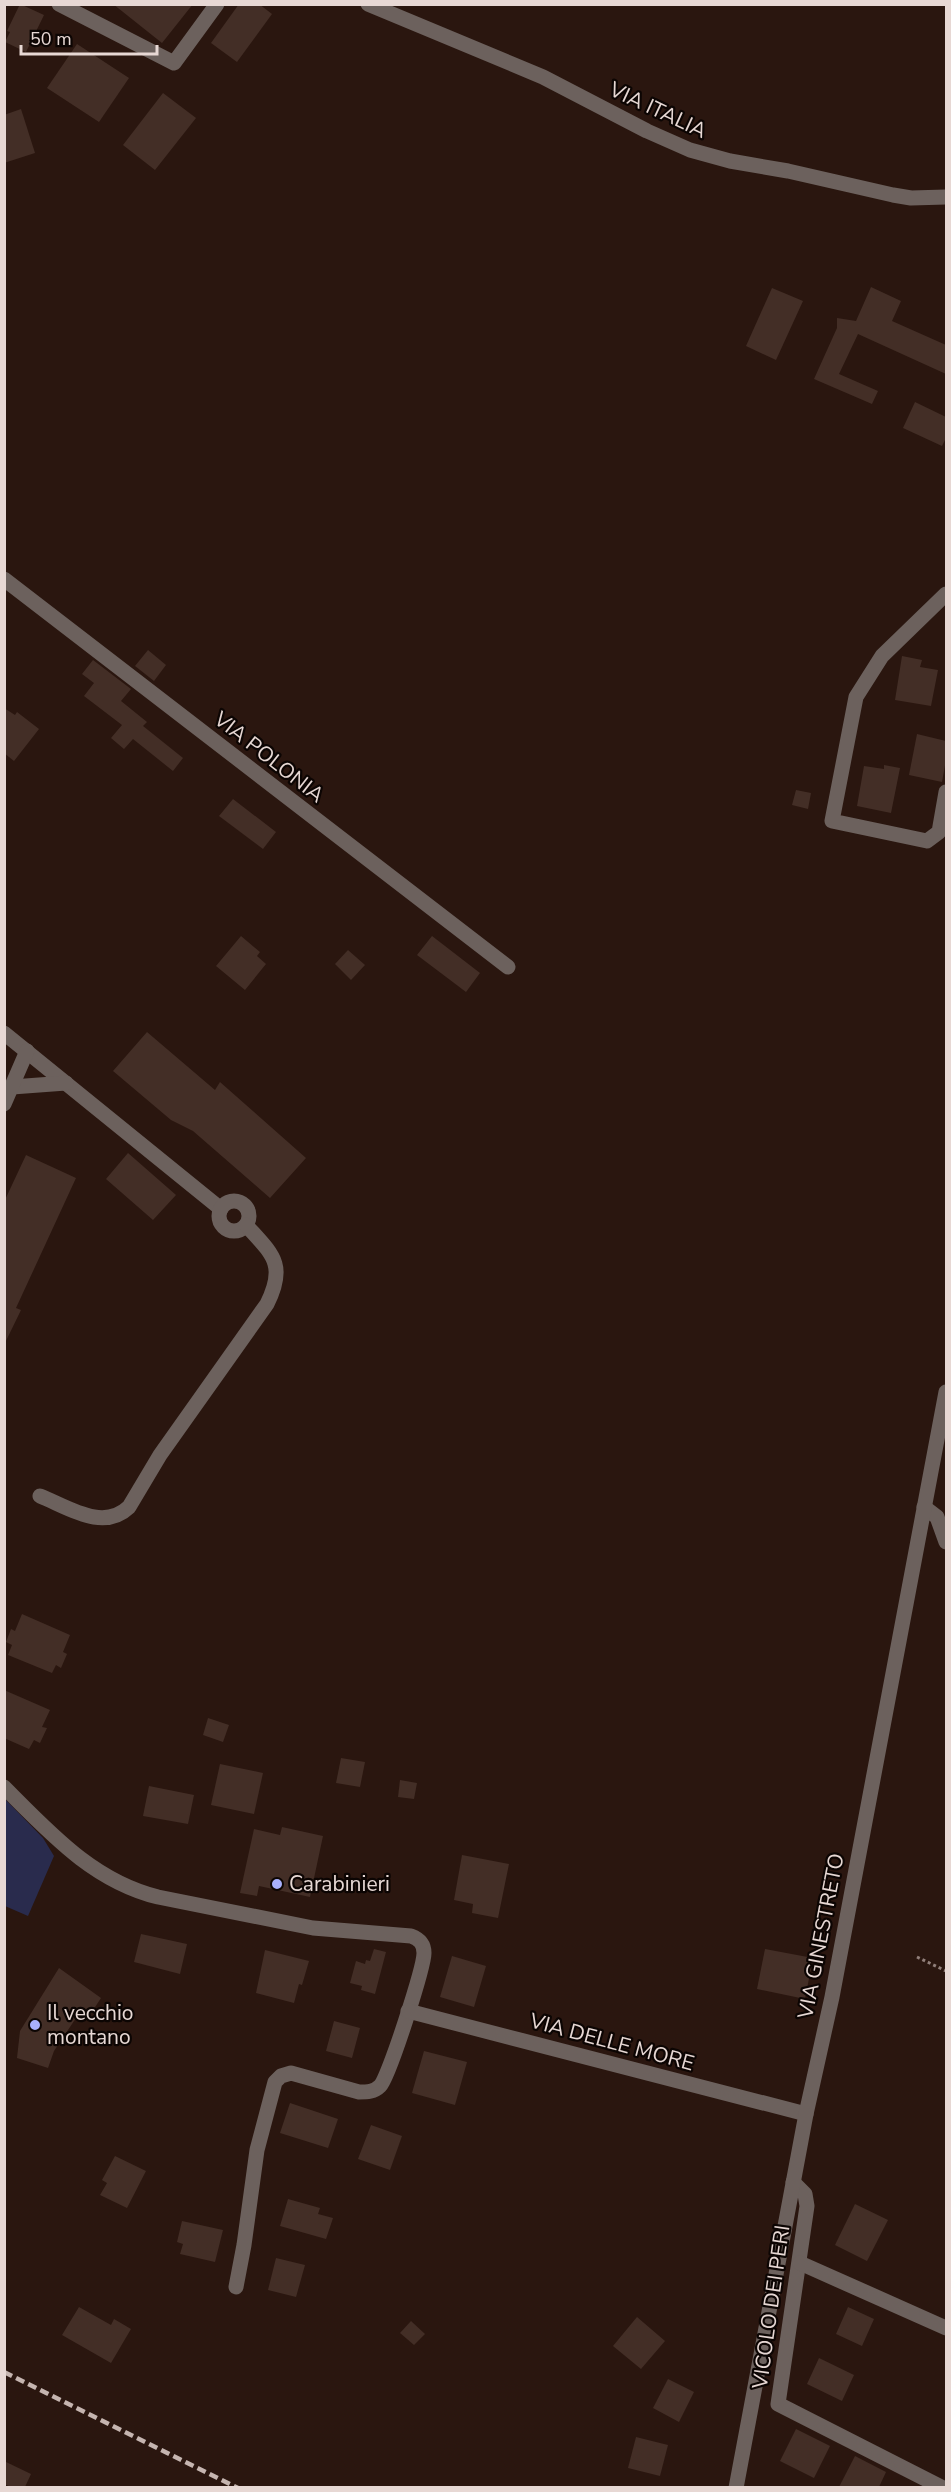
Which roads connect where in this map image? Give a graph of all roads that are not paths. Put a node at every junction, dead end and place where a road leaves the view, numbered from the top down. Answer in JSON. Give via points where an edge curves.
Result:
{"nodes":[{"id":1,"x":59,"y":4,"type":"edge"},
{"id":2,"x":217,"y":4,"type":"edge"},
{"id":3,"x":368,"y":4,"type":"edge"},
{"id":4,"x":946,"y":198,"type":"edge"},
{"id":5,"x":4,"y":579,"type":"edge"},
{"id":6,"x":946,"y":594,"type":"edge"},
{"id":7,"x":946,"y":792,"type":"edge"},
{"id":8,"x":508,"y":967,"type":"dead end"},
{"id":9,"x":4,"y":1033,"type":"edge"},
{"id":10,"x":27,"y":1051,"type":"junction"},
{"id":11,"x":66,"y":1083,"type":"junction"},
{"id":12,"x":12,"y":1087,"type":"junction"},
{"id":13,"x":4,"y":1104,"type":"edge"},
{"id":14,"x":946,"y":1392,"type":"edge"},
{"id":15,"x":40,"y":1497,"type":"dead end"},
{"id":16,"x":924,"y":1507,"type":"junction"},
{"id":17,"x":946,"y":1542,"type":"edge"},
{"id":18,"x":4,"y":1787,"type":"edge"},
{"id":19,"x":408,"y":2011,"type":"junction"},
{"id":20,"x":806,"y":2114,"type":"junction"},
{"id":21,"x":793,"y":2182,"type":"junction"},
{"id":22,"x":800,"y":2263,"type":"junction"},
{"id":23,"x":236,"y":2287,"type":"dead end"},
{"id":24,"x":946,"y":2328,"type":"edge"},
{"id":25,"x":736,"y":2487,"type":"edge"},
{"id":26,"x":943,"y":2487,"type":"edge"}],
"edges":[{"from":1,"to":2,"type":"street","via":[[174,63]]},
{"from":3,"to":4,"type":"street","name":"VIA ITALIA","via":[[527,70],[690,150],[894,195]]},
{"from":5,"to":8,"type":"street","name":"VIA POLONIA"},
{"from":6,"to":7,"type":"street","via":[[882,656],[856,697],[832,821],[927,841],[939,832]]},
{"from":9,"to":10,"type":"street"},
{"from":10,"to":11,"type":"street"},
{"from":10,"to":12,"type":"street"},
{"from":11,"to":12,"type":"street"},
{"from":11,"to":15,"type":"street","via":[[221,1209],[234,1201],[243,1204],[248,1212],[246,1225],[271,1253],[277,1264],[277,1277],[267,1304],[123,1513],[103,1519]]},
{"from":12,"to":13,"type":"street"},
{"from":14,"to":16,"type":"street","name":"VIA GINESTRETO"},
{"from":16,"to":17,"type":"street","via":[[937,1517]]},
{"from":16,"to":20,"type":"street","name":"VIA GINESTRETO","via":[[832,1997]]},
{"from":18,"to":19,"type":"street","via":[[81,1860],[125,1886],[158,1897],[313,1928],[416,1938],[424,1955]]},
{"from":19,"to":20,"type":"street","name":"VIA DELLE MORE"},
{"from":19,"to":23,"type":"street","via":[[385,2080],[375,2090],[355,2091],[291,2073],[275,2082],[257,2150]]},
{"from":20,"to":21,"type":"street","name":"VIA GINESTRETO"},
{"from":21,"to":22,"type":"street","name":"VICOLO DEI PERI","via":[[807,2202]]},
{"from":21,"to":25,"type":"street","name":"VIA GINESTRETO"},
{"from":22,"to":24,"type":"street"},
{"from":22,"to":26,"type":"street","name":"VICOLO DEI PERI","via":[[778,2404]]}]}
